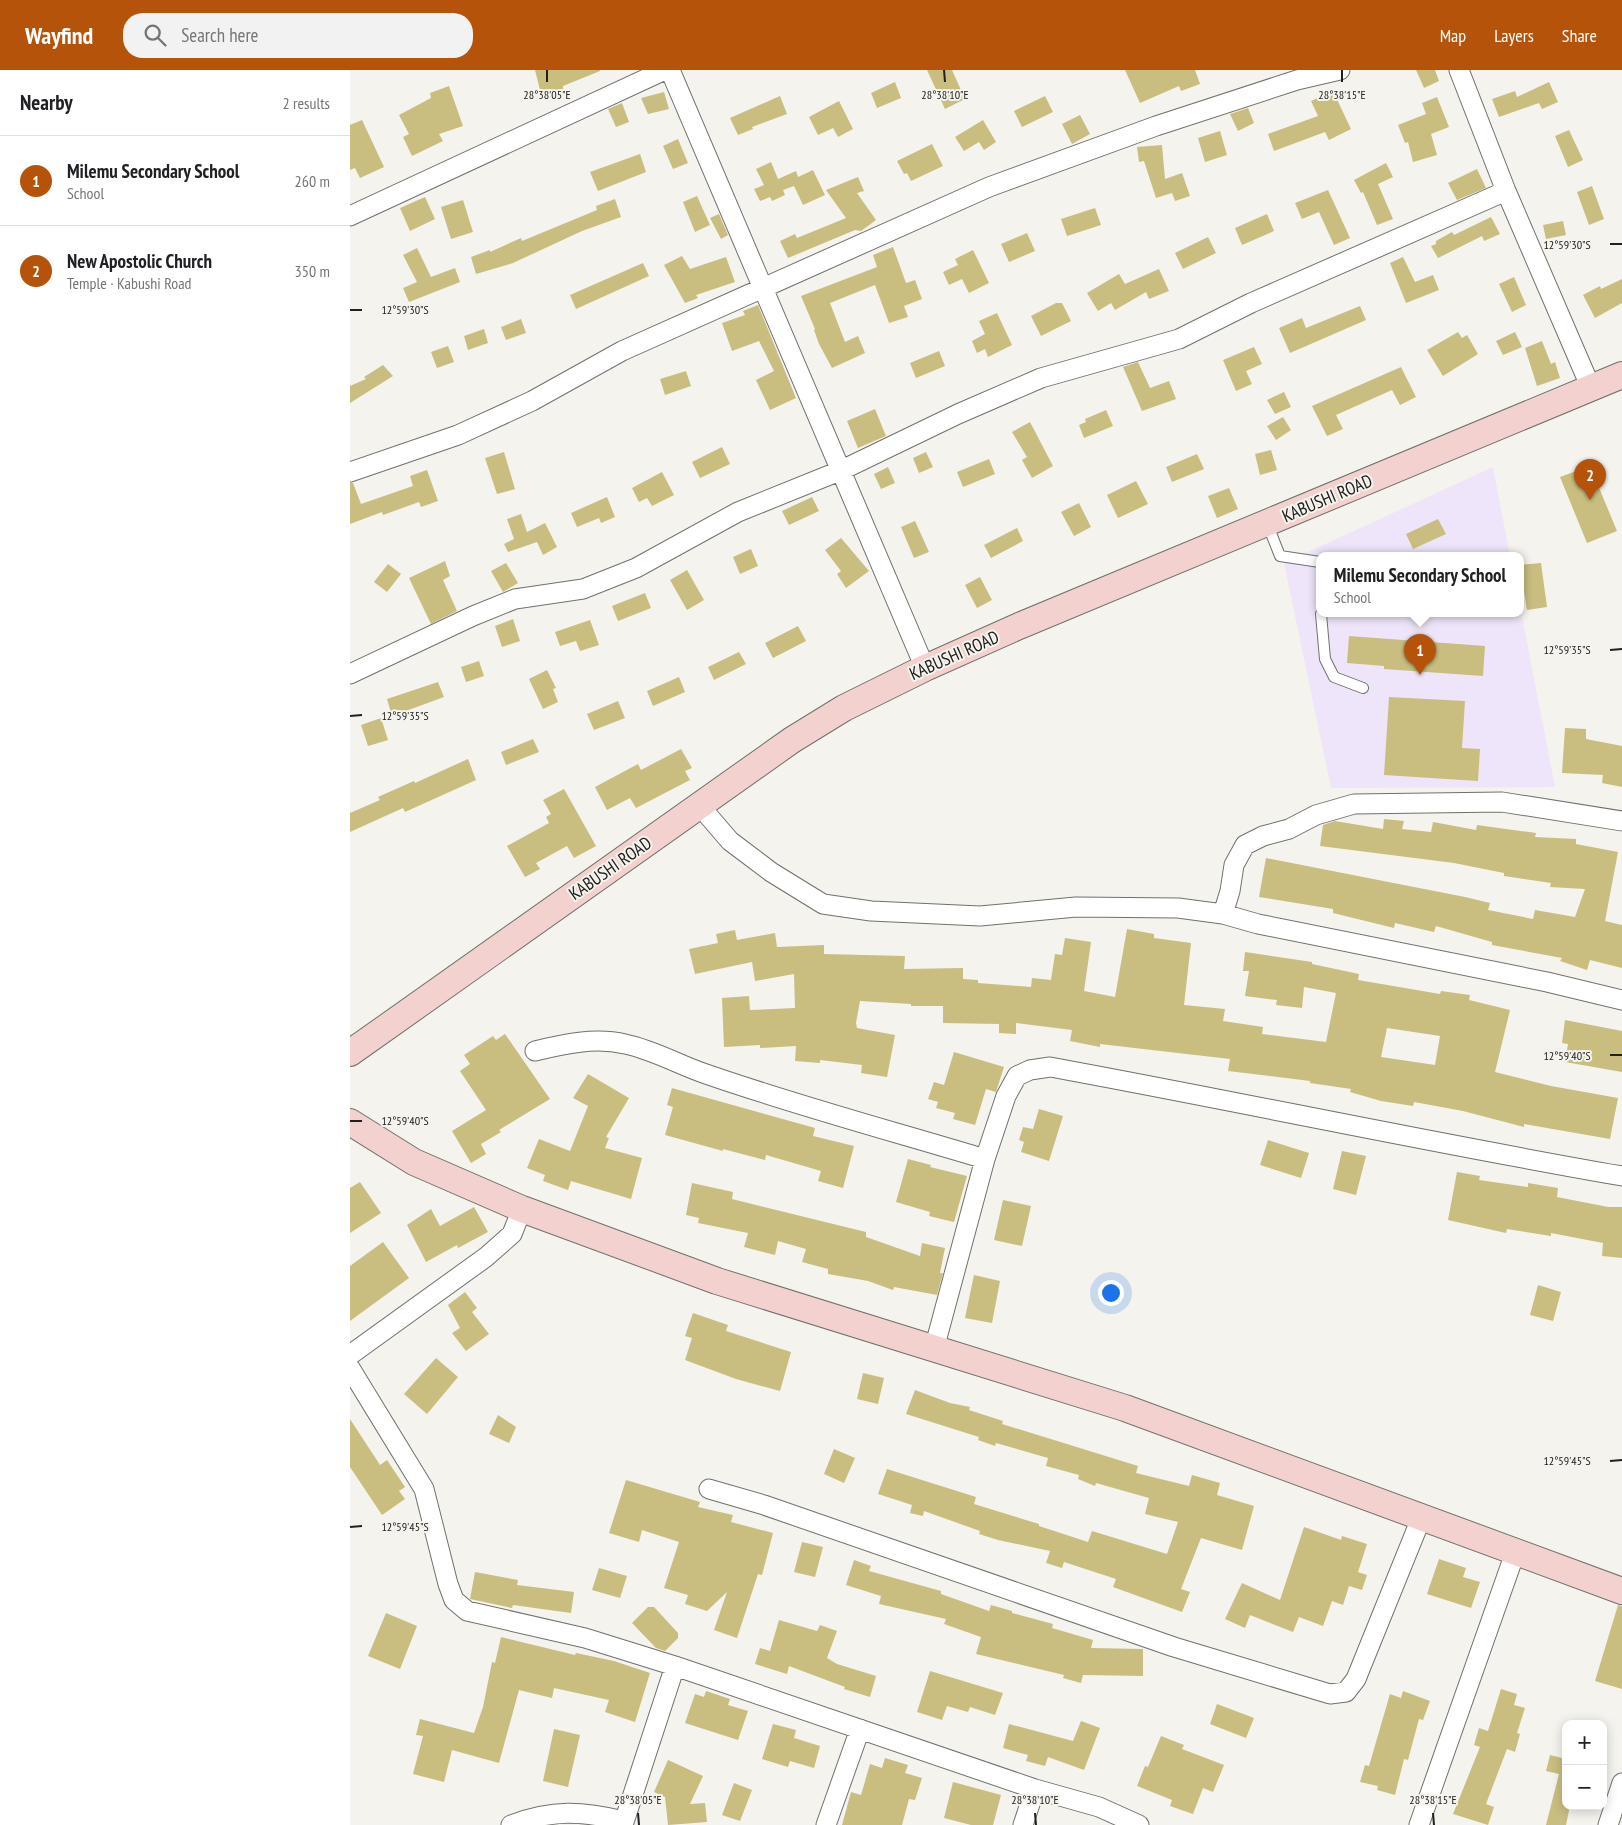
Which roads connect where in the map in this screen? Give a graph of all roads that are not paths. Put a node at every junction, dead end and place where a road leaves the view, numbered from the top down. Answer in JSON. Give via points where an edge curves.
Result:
{"nodes":[{"id":1,"x":665,"y":70,"type":"edge"},
{"id":2,"x":670,"y":70,"type":"edge"},
{"id":3,"x":1340,"y":70,"type":"edge"},
{"id":4,"x":1459,"y":70,"type":"edge"},
{"id":5,"x":1506,"y":191,"type":"junction"},
{"id":6,"x":350,"y":216,"type":"edge"},
{"id":7,"x":763,"y":287,"type":"junction"},
{"id":8,"x":1622,"y":375,"type":"edge"},
{"id":9,"x":1591,"y":388,"type":"junction"},
{"id":10,"x":842,"y":470,"type":"junction"},
{"id":11,"x":350,"y":472,"type":"edge"},
{"id":12,"x":1267,"y":523,"type":"junction"},
{"id":13,"x":1316,"y":561,"type":"edge"},
{"id":14,"x":1322,"y":617,"type":"edge"},
{"id":15,"x":924,"y":668,"type":"junction"},
{"id":16,"x":350,"y":674,"type":"edge"},
{"id":17,"x":1363,"y":688,"type":"dead end"},
{"id":18,"x":700,"y":804,"type":"junction"},
{"id":19,"x":1622,"y":821,"type":"edge"},
{"id":20,"x":1222,"y":914,"type":"junction"},
{"id":21,"x":1622,"y":1000,"type":"edge"},
{"id":22,"x":535,"y":1051,"type":"dead end"},
{"id":23,"x":350,"y":1053,"type":"edge"},
{"id":24,"x":350,"y":1122,"type":"edge"},
{"id":25,"x":985,"y":1159,"type":"junction"},
{"id":26,"x":1622,"y":1176,"type":"edge"},
{"id":27,"x":522,"y":1210,"type":"junction"},
{"id":28,"x":934,"y":1349,"type":"junction"},
{"id":29,"x":350,"y":1356,"type":"edge"},
{"id":30,"x":350,"y":1368,"type":"edge"},
{"id":31,"x":709,"y":1489,"type":"dead end"},
{"id":32,"x":1422,"y":1516,"type":"junction"},
{"id":33,"x":1515,"y":1553,"type":"junction"},
{"id":34,"x":1622,"y":1591,"type":"edge"},
{"id":35,"x":675,"y":1666,"type":"junction"},
{"id":36,"x":860,"y":1729,"type":"junction"},
{"id":37,"x":1622,"y":1783,"type":"edge"},
{"id":38,"x":1035,"y":1789,"type":"junction"},
{"id":39,"x":624,"y":1823,"type":"edge"},
{"id":40,"x":511,"y":1825,"type":"edge"},
{"id":41,"x":826,"y":1825,"type":"edge"},
{"id":42,"x":1023,"y":1825,"type":"edge"},
{"id":43,"x":1139,"y":1825,"type":"edge"},
{"id":44,"x":1419,"y":1825,"type":"edge"},
{"id":45,"x":1608,"y":1825,"type":"edge"}],
"edges":[{"from":1,"to":6,"type":"street"},
{"from":2,"to":7,"type":"street"},
{"from":3,"to":7,"type":"street","via":[[1297,80],[1156,126],[989,187]]},
{"from":4,"to":5,"type":"street"},
{"from":5,"to":9,"type":"street"},
{"from":5,"to":10,"type":"street","via":[[1251,303],[1179,339],[1041,378]]},
{"from":7,"to":10,"type":"street"},
{"from":7,"to":11,"type":"street","via":[[622,351],[532,400],[458,435]]},
{"from":8,"to":9,"type":"main road","name":"KABUSHI ROAD"},
{"from":9,"to":12,"type":"main road","name":"KABUSHI ROAD"},
{"from":10,"to":15,"type":"street"},
{"from":10,"to":16,"type":"street","via":[[738,512],[636,568],[583,589],[515,599]]},
{"from":12,"to":13,"type":"lane","via":[[1280,556]]},
{"from":12,"to":15,"type":"main road","name":"KABUSHI ROAD"},
{"from":14,"to":17,"type":"lane","via":[[1325,659],[1334,677]]},
{"from":15,"to":18,"type":"main road","name":"KABUSHI ROAD","via":[[844,708]]},
{"from":18,"to":20,"type":"street","via":[[730,841],[771,872],[823,904],[871,912],[980,916],[1076,907],[1178,908]]},
{"from":18,"to":23,"type":"main road","name":"KABUSHI ROAD"},
{"from":19,"to":20,"type":"street","via":[[1502,802],[1354,804],[1316,815],[1245,846],[1234,865]]},
{"from":20,"to":21,"type":"street"},
{"from":22,"to":25,"type":"street","via":[[597,1041],[624,1043],[705,1074]]},
{"from":24,"to":27,"type":"main road","via":[[414,1162]]},
{"from":25,"to":26,"type":"street","via":[[1006,1096],[1017,1076],[1050,1067],[1458,1148]]},
{"from":25,"to":28,"type":"street"},
{"from":27,"to":28,"type":"main road","via":[[717,1281]]},
{"from":27,"to":29,"type":"street","via":[[512,1234],[486,1257]]},
{"from":28,"to":32,"type":"main road","via":[[1125,1408]]},
{"from":30,"to":35,"type":"street","via":[[424,1489],[454,1600],[467,1611],[585,1638]]},
{"from":31,"to":32,"type":"street","via":[[764,1504],[1174,1647],[1330,1694],[1346,1692],[1356,1679]]},
{"from":32,"to":33,"type":"main road"},
{"from":33,"to":34,"type":"main road"},
{"from":33,"to":44,"type":"street"},
{"from":35,"to":36,"type":"street"},
{"from":35,"to":39,"type":"street"},
{"from":36,"to":38,"type":"street"},
{"from":36,"to":41,"type":"street"},
{"from":37,"to":45,"type":"street"},
{"from":38,"to":42,"type":"street"},
{"from":38,"to":43,"type":"street","via":[[1099,1807]]},
{"from":39,"to":40,"type":"street","via":[[596,1814],[557,1812]]}]}
